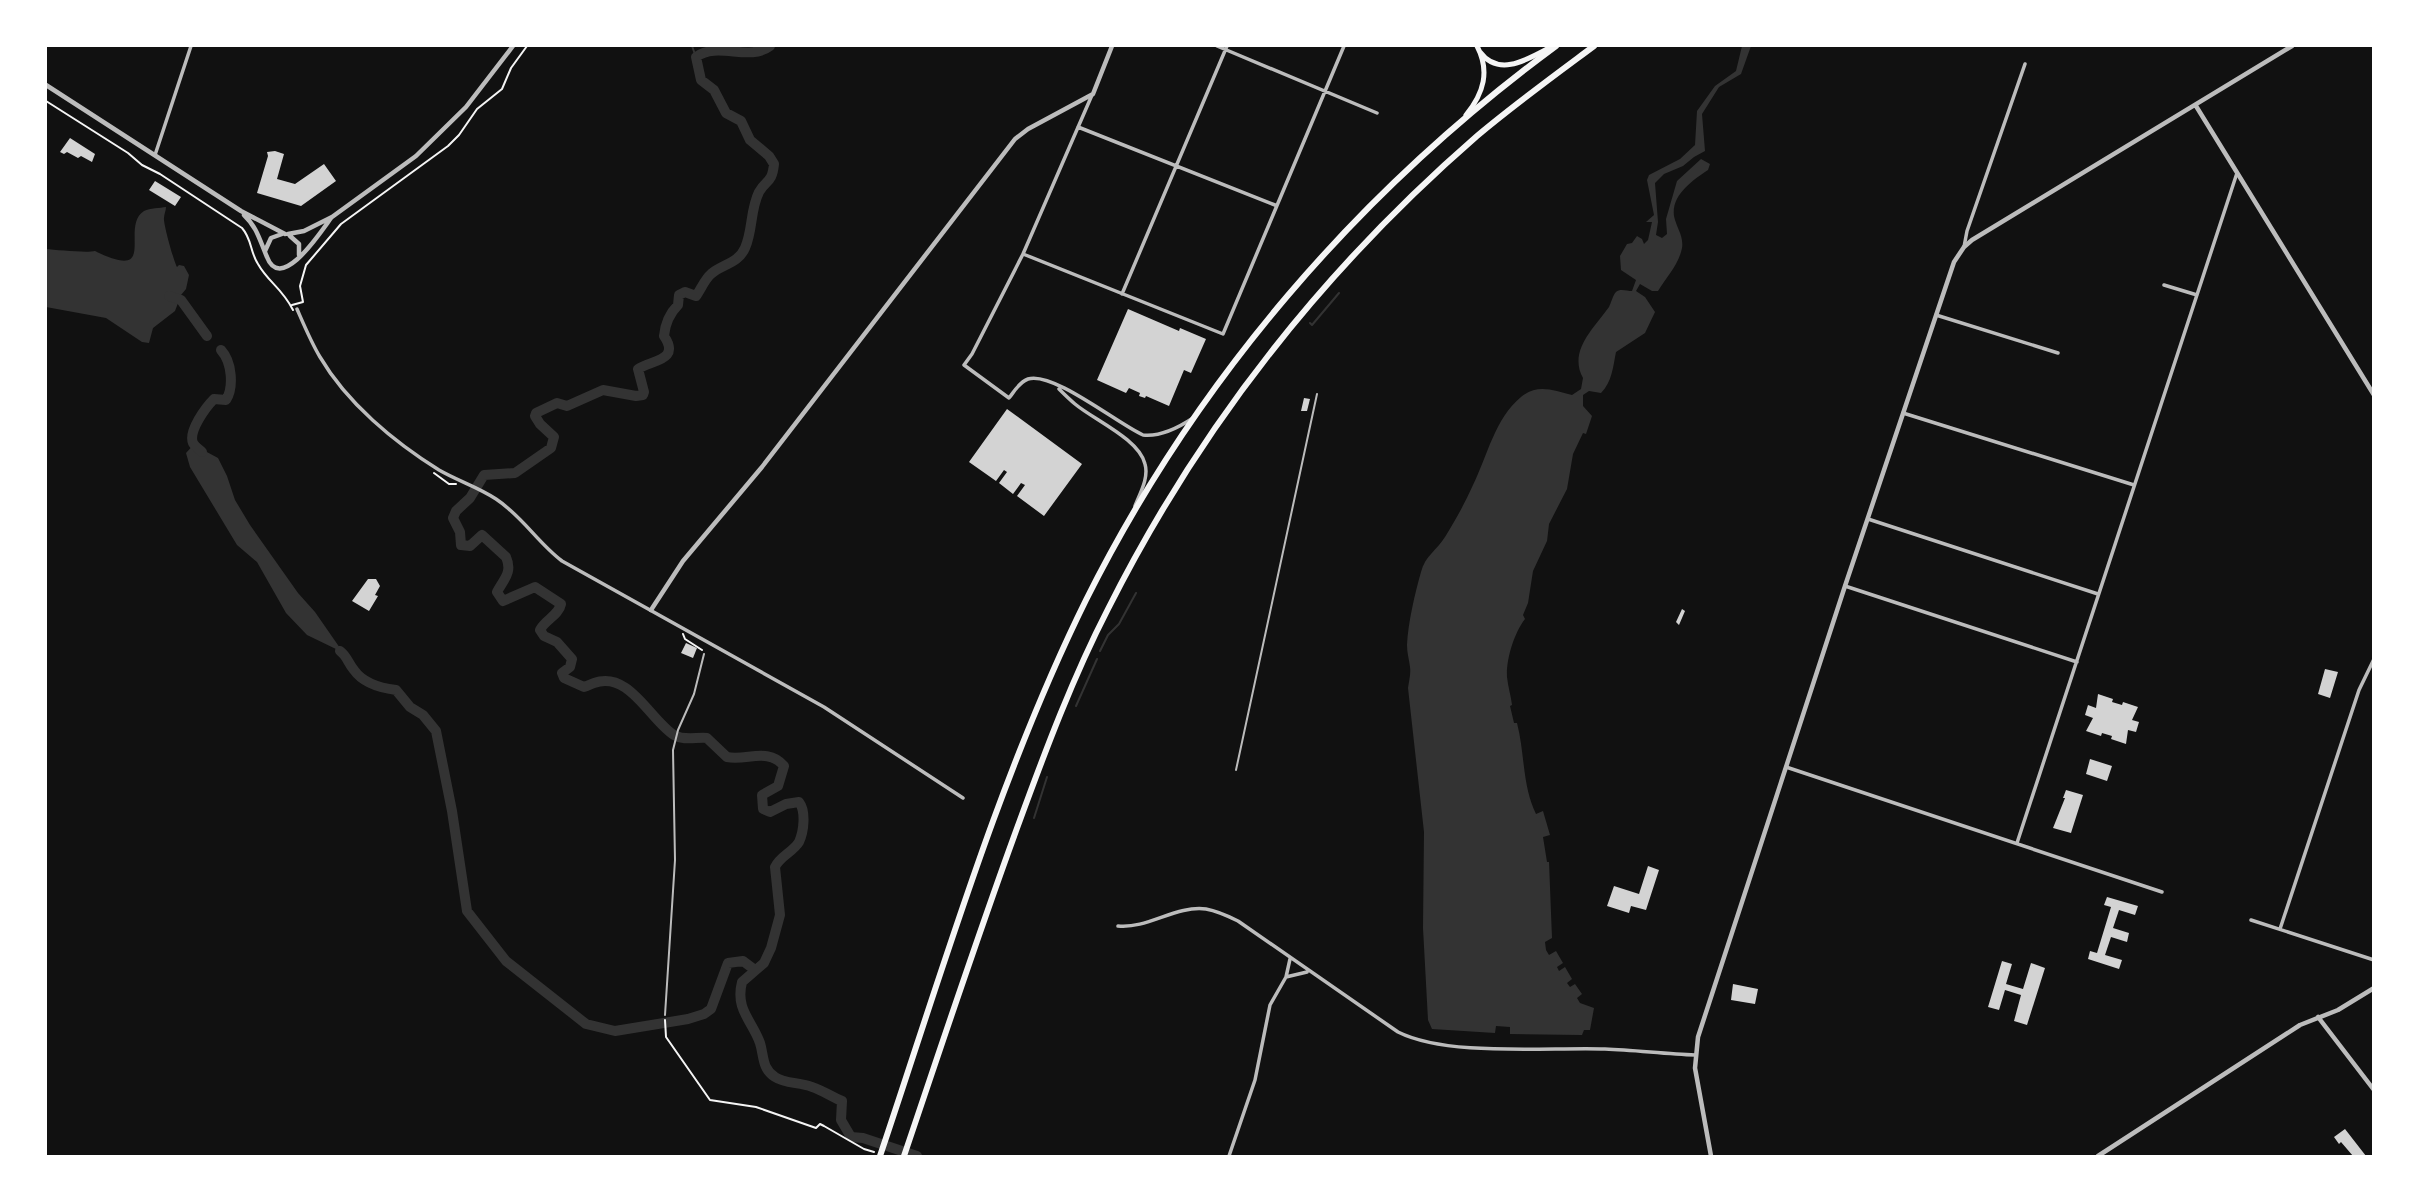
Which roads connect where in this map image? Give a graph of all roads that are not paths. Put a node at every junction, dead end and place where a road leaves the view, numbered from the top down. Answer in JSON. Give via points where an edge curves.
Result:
{"nodes":[{"id":1,"x":191,"y":46,"type":"edge"},
{"id":2,"x":513,"y":46,"type":"edge"},
{"id":3,"x":1112,"y":46,"type":"edge"},
{"id":4,"x":1217,"y":46,"type":"edge"},
{"id":5,"x":1343,"y":46,"type":"edge"},
{"id":6,"x":1477,"y":46,"type":"edge"},
{"id":7,"x":1554,"y":46,"type":"edge"},
{"id":8,"x":1594,"y":46,"type":"edge"},
{"id":9,"x":2292,"y":46,"type":"edge"},
{"id":10,"x":1227,"y":47,"type":"edge"},
{"id":11,"x":1480,"y":52,"type":"junction"},
{"id":12,"x":2025,"y":64,"type":"dead end"},
{"id":13,"x":46,"y":85,"type":"edge"},
{"id":14,"x":1324,"y":92,"type":"junction"},
{"id":15,"x":1093,"y":94,"type":"junction"},
{"id":16,"x":2196,"y":106,"type":"junction"},
{"id":17,"x":1377,"y":113,"type":"dead end"},
{"id":18,"x":1464,"y":117,"type":"junction"},
{"id":19,"x":1079,"y":127,"type":"junction"},
{"id":20,"x":155,"y":155,"type":"junction"},
{"id":21,"x":1176,"y":166,"type":"junction"},
{"id":22,"x":2237,"y":172,"type":"junction"},
{"id":23,"x":1275,"y":205,"type":"junction"},
{"id":24,"x":241,"y":211,"type":"junction"},
{"id":25,"x":332,"y":217,"type":"junction"},
{"id":26,"x":286,"y":234,"type":"junction"},
{"id":27,"x":1964,"y":247,"type":"junction"},
{"id":28,"x":265,"y":251,"type":"junction"},
{"id":29,"x":1023,"y":254,"type":"junction"},
{"id":30,"x":299,"y":257,"type":"junction"},
{"id":31,"x":2164,"y":285,"type":"dead end"},
{"id":32,"x":1122,"y":294,"type":"junction"},
{"id":33,"x":2197,"y":295,"type":"junction"},
{"id":34,"x":297,"y":309,"type":"dead end"},
{"id":35,"x":1936,"y":315,"type":"junction"},
{"id":36,"x":2058,"y":353,"type":"dead end"},
{"id":37,"x":1055,"y":385,"type":"junction"},
{"id":38,"x":1317,"y":394,"type":"dead end"},
{"id":39,"x":2374,"y":395,"type":"edge"},
{"id":40,"x":1903,"y":413,"type":"junction"},
{"id":41,"x":1195,"y":417,"type":"junction"},
{"id":42,"x":2134,"y":485,"type":"junction"},
{"id":43,"x":1868,"y":519,"type":"junction"},
{"id":44,"x":1128,"y":521,"type":"junction"},
{"id":45,"x":1844,"y":586,"type":"junction"},
{"id":46,"x":2098,"y":594,"type":"junction"},
{"id":47,"x":651,"y":610,"type":"junction"},
{"id":48,"x":704,"y":654,"type":"dead end"},
{"id":49,"x":2374,"y":659,"type":"edge"},
{"id":50,"x":2077,"y":662,"type":"junction"},
{"id":51,"x":1786,"y":767,"type":"junction"},
{"id":52,"x":1236,"y":770,"type":"dead end"},
{"id":53,"x":963,"y":798,"type":"dead end"},
{"id":54,"x":2017,"y":843,"type":"junction"},
{"id":55,"x":2162,"y":892,"type":"dead end"},
{"id":56,"x":2251,"y":920,"type":"dead end"},
{"id":57,"x":1118,"y":926,"type":"dead end"},
{"id":58,"x":2280,"y":929,"type":"junction"},
{"id":59,"x":1290,"y":958,"type":"junction"},
{"id":60,"x":2374,"y":960,"type":"edge"},
{"id":61,"x":1309,"y":971,"type":"junction"},
{"id":62,"x":1286,"y":977,"type":"junction"},
{"id":63,"x":2374,"y":988,"type":"edge"},
{"id":64,"x":666,"y":1015,"type":"road end"},
{"id":65,"x":2318,"y":1017,"type":"junction"},
{"id":66,"x":1695,"y":1055,"type":"junction"},
{"id":67,"x":2374,"y":1090,"type":"edge"},
{"id":68,"x":880,"y":1157,"type":"edge"},
{"id":69,"x":904,"y":1157,"type":"edge"},
{"id":70,"x":1228,"y":1157,"type":"edge"},
{"id":71,"x":1711,"y":1157,"type":"edge"},
{"id":72,"x":2098,"y":1157,"type":"edge"}],
"edges":[{"from":1,"to":20,"type":"street"},
{"from":2,"to":25,"type":"street","via":[[444,130]]},
{"from":3,"to":15,"type":"street"},
{"from":4,"to":10,"type":"street"},
{"from":5,"to":14,"type":"street"},
{"from":6,"to":11,"type":"main road"},
{"from":7,"to":11,"type":"main road","via":[[1514,64],[1493,63]]},
{"from":7,"to":18,"type":"highway"},
{"from":8,"to":69,"type":"highway","via":[[1527,95],[1403,204],[1281,338],[1190,464],[1107,611],[1041,762]]},
{"from":9,"to":16,"type":"street"},
{"from":10,"to":14,"type":"street"},
{"from":10,"to":21,"type":"street"},
{"from":11,"to":18,"type":"main road","via":[[1485,80]]},
{"from":12,"to":27,"type":"street"},
{"from":13,"to":20,"type":"street"},
{"from":14,"to":17,"type":"street"},
{"from":14,"to":23,"type":"street"},
{"from":15,"to":19,"type":"street"},
{"from":15,"to":47,"type":"street","via":[[1015,139],[762,467],[683,561]]},
{"from":16,"to":22,"type":"street"},
{"from":16,"to":27,"type":"street"},
{"from":18,"to":41,"type":"highway","via":[[1314,265],[1263,323]]},
{"from":19,"to":21,"type":"street"},
{"from":19,"to":29,"type":"street"},
{"from":20,"to":24,"type":"street"},
{"from":21,"to":23,"type":"street"},
{"from":21,"to":32,"type":"street"},
{"from":22,"to":33,"type":"street"},
{"from":22,"to":39,"type":"street"},
{"from":23,"to":32,"type":"street","via":[[1223,334]]},
{"from":24,"to":26,"type":"street"},
{"from":24,"to":28,"type":"street","via":[[255,226]]},
{"from":25,"to":26,"type":"street"},
{"from":25,"to":30,"type":"street"},
{"from":26,"to":28,"type":"street","via":[[271,239]]},
{"from":26,"to":30,"type":"street","via":[[299,244]]},
{"from":27,"to":35,"type":"street","via":[[1954,262]]},
{"from":28,"to":30,"type":"street","via":[[272,265],[281,268],[291,266]]},
{"from":29,"to":32,"type":"street"},
{"from":29,"to":37,"type":"street","via":[[964,365],[1009,398],[1030,378]]},
{"from":31,"to":33,"type":"street"},
{"from":33,"to":42,"type":"street"},
{"from":34,"to":47,"type":"street","via":[[321,360],[366,413],[426,462],[513,512],[562,561]]},
{"from":35,"to":36,"type":"street"},
{"from":35,"to":40,"type":"street"},
{"from":37,"to":41,"type":"street","via":[[1143,435],[1172,430]]},
{"from":37,"to":44,"type":"street","via":[[1133,446],[1145,462],[1144,485]]},
{"from":38,"to":52,"type":"lane"},
{"from":40,"to":42,"type":"street"},
{"from":40,"to":43,"type":"street"},
{"from":41,"to":44,"type":"highway"},
{"from":42,"to":46,"type":"street"},
{"from":43,"to":45,"type":"street"},
{"from":43,"to":46,"type":"street"},
{"from":44,"to":68,"type":"highway","via":[[1086,601],[1020,754]]},
{"from":45,"to":50,"type":"street"},
{"from":45,"to":51,"type":"street"},
{"from":46,"to":50,"type":"street"},
{"from":47,"to":53,"type":"street","via":[[824,707]]},
{"from":48,"to":64,"type":"lane","via":[[690,707],[674,742],[675,860]]},
{"from":49,"to":58,"type":"street","via":[[2359,690]]},
{"from":50,"to":54,"type":"street"},
{"from":51,"to":54,"type":"street"},
{"from":51,"to":66,"type":"street"},
{"from":54,"to":55,"type":"street"},
{"from":56,"to":58,"type":"street"},
{"from":57,"to":59,"type":"street","via":[[1206,909],[1238,921]]},
{"from":58,"to":60,"type":"street"},
{"from":59,"to":61,"type":"street"},
{"from":59,"to":62,"type":"street"},
{"from":61,"to":62,"type":"street"},
{"from":61,"to":66,"type":"street","via":[[1398,1032],[1425,1042]]},
{"from":62,"to":70,"type":"street","via":[[1270,1005],[1255,1080]]},
{"from":63,"to":65,"type":"street"},
{"from":65,"to":67,"type":"street"},
{"from":65,"to":72,"type":"street","via":[[2278,1038]]},
{"from":66,"to":71,"type":"street"}]}
